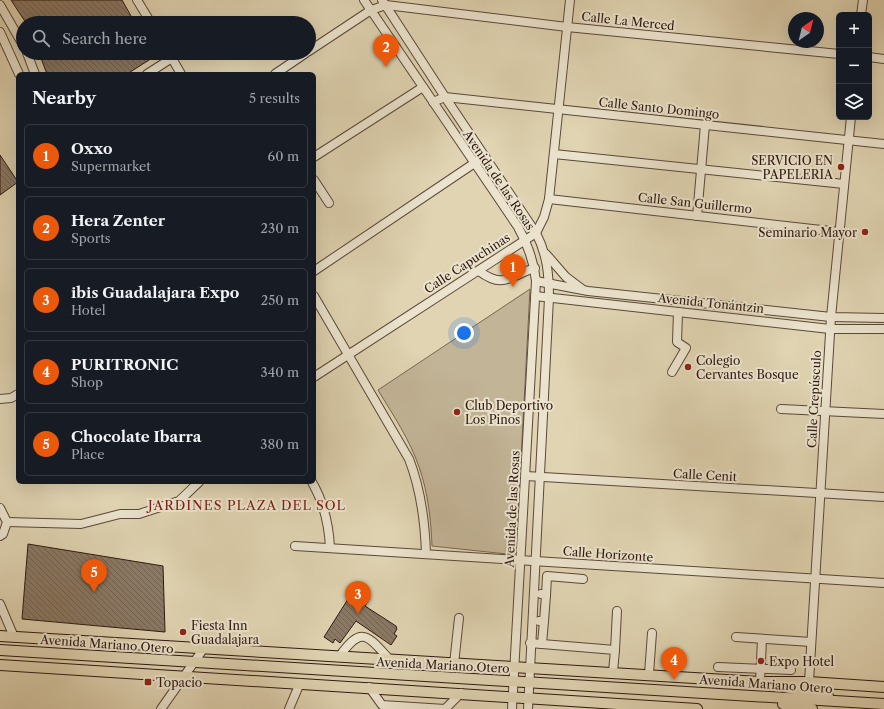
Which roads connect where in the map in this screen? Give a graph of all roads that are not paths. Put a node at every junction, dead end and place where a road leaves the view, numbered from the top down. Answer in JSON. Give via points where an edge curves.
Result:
{"nodes":[{"id":1,"x":137,"y":0,"type":"edge"},
{"id":2,"x":364,"y":0,"type":"edge"},
{"id":3,"x":570,"y":0,"type":"edge"},
{"id":4,"x":863,"y":0,"type":"edge"},
{"id":5,"x":384,"y":2,"type":"edge"},
{"id":6,"x":0,"y":4,"type":"edge"},
{"id":7,"x":371,"y":10,"type":"junction"},
{"id":8,"x":861,"y":12,"type":"edge"},
{"id":9,"x":147,"y":16,"type":"edge"},
{"id":10,"x":567,"y":27,"type":"junction"},
{"id":11,"x":0,"y":32,"type":"edge"},
{"id":12,"x":16,"y":33,"type":"edge"},
{"id":13,"x":316,"y":46,"type":"edge"},
{"id":14,"x":836,"y":54,"type":"edge"},
{"id":15,"x":872,"y":57,"type":"edge"},
{"id":16,"x":884,"y":59,"type":"edge"},
{"id":17,"x":30,"y":60,"type":"edge"},
{"id":18,"x":165,"y":60,"type":"edge"},
{"id":19,"x":172,"y":60,"type":"edge"},
{"id":20,"x":296,"y":60,"type":"edge"},
{"id":21,"x":18,"y":72,"type":"edge"},
{"id":22,"x":34,"y":72,"type":"edge"},
{"id":23,"x":150,"y":72,"type":"edge"},
{"id":24,"x":180,"y":72,"type":"edge"},
{"id":25,"x":278,"y":72,"type":"edge"},
{"id":26,"x":423,"y":87,"type":"junction"},
{"id":27,"x":445,"y":97,"type":"junction"},
{"id":28,"x":433,"y":102,"type":"junction"},
{"id":29,"x":559,"y":110,"type":"junction"},
{"id":30,"x":851,"y":120,"type":"edge"},
{"id":31,"x":705,"y":125,"type":"junction"},
{"id":32,"x":849,"y":140,"type":"junction"},
{"id":33,"x":884,"y":144,"type":"edge"},
{"id":34,"x":554,"y":154,"type":"junction"},
{"id":35,"x":316,"y":156,"type":"edge"},
{"id":36,"x":485,"y":156,"type":"junction"},
{"id":37,"x":475,"y":164,"type":"junction"},
{"id":38,"x":701,"y":170,"type":"junction"},
{"id":39,"x":316,"y":183,"type":"edge"},
{"id":40,"x":844,"y":184,"type":"junction"},
{"id":41,"x":549,"y":199,"type":"junction"},
{"id":42,"x":329,"y":203,"type":"dead end"},
{"id":43,"x":697,"y":216,"type":"junction"},
{"id":44,"x":840,"y":232,"type":"junction"},
{"id":45,"x":536,"y":233,"type":"junction"},
{"id":46,"x":525,"y":240,"type":"junction"},
{"id":47,"x":545,"y":252,"type":"junction"},
{"id":48,"x":535,"y":268,"type":"junction"},
{"id":49,"x":316,"y":270,"type":"edge"},
{"id":50,"x":479,"y":271,"type":"junction"},
{"id":51,"x":536,"y":281,"type":"junction"},
{"id":52,"x":549,"y":285,"type":"junction"},
{"id":53,"x":588,"y":292,"type":"junction"},
{"id":54,"x":535,"y":296,"type":"junction"},
{"id":55,"x":549,"y":298,"type":"junction"},
{"id":56,"x":316,"y":299,"type":"edge"},
{"id":57,"x":678,"y":312,"type":"junction"},
{"id":58,"x":831,"y":317,"type":"junction"},
{"id":59,"x":884,"y":318,"type":"edge"},
{"id":60,"x":830,"y":329,"type":"junction"},
{"id":61,"x":884,"y":329,"type":"edge"},
{"id":62,"x":349,"y":354,"type":"junction"},
{"id":63,"x":672,"y":372,"type":"dead end"},
{"id":64,"x":316,"y":376,"type":"edge"},
{"id":65,"x":16,"y":395,"type":"edge"},
{"id":66,"x":0,"y":399,"type":"edge"},
{"id":67,"x":781,"y":409,"type":"dead end"},
{"id":68,"x":825,"y":411,"type":"junction"},
{"id":69,"x":884,"y":414,"type":"edge"},
{"id":70,"x":526,"y":476,"type":"junction"},
{"id":71,"x":540,"y":478,"type":"junction"},
{"id":72,"x":197,"y":484,"type":"edge"},
{"id":73,"x":313,"y":484,"type":"edge"},
{"id":74,"x":820,"y":494,"type":"junction"},
{"id":75,"x":884,"y":497,"type":"edge"},
{"id":76,"x":0,"y":508,"type":"edge"},
{"id":77,"x":7,"y":522,"type":"junction"},
{"id":78,"x":0,"y":536,"type":"edge"},
{"id":79,"x":295,"y":546,"type":"dead end"},
{"id":80,"x":330,"y":548,"type":"junction"},
{"id":81,"x":426,"y":554,"type":"junction"},
{"id":82,"x":521,"y":560,"type":"junction"},
{"id":83,"x":535,"y":561,"type":"junction"},
{"id":84,"x":583,"y":579,"type":"dead end"},
{"id":85,"x":815,"y":579,"type":"junction"},
{"id":86,"x":884,"y":583,"type":"edge"},
{"id":87,"x":533,"y":594,"type":"junction"},
{"id":88,"x":546,"y":595,"type":"junction"},
{"id":89,"x":0,"y":604,"type":"edge"},
{"id":90,"x":617,"y":611,"type":"dead end"},
{"id":91,"x":459,"y":618,"type":"dead end"},
{"id":92,"x":532,"y":620,"type":"junction"},
{"id":93,"x":544,"y":621,"type":"junction"},
{"id":94,"x":652,"y":633,"type":"dead end"},
{"id":95,"x":0,"y":636,"type":"edge"},
{"id":96,"x":14,"y":637,"type":"junction"},
{"id":97,"x":736,"y":637,"type":"dead end"},
{"id":98,"x":762,"y":639,"type":"junction"},
{"id":99,"x":811,"y":642,"type":"junction"},
{"id":100,"x":530,"y":643,"type":"junction"},
{"id":101,"x":542,"y":644,"type":"junction"},
{"id":102,"x":204,"y":648,"type":"junction"},
{"id":103,"x":0,"y":650,"type":"edge"},
{"id":104,"x":615,"y":650,"type":"junction"},
{"id":105,"x":339,"y":657,"type":"junction"},
{"id":106,"x":390,"y":660,"type":"junction"},
{"id":107,"x":194,"y":663,"type":"junction"},
{"id":108,"x":454,"y":664,"type":"junction"},
{"id":109,"x":0,"y":665,"type":"edge"},
{"id":110,"x":718,"y":667,"type":"dead end"},
{"id":111,"x":515,"y":668,"type":"junction"},
{"id":112,"x":529,"y":668,"type":"junction"},
{"id":113,"x":761,"y":669,"type":"junction"},
{"id":114,"x":791,"y":670,"type":"dead end"},
{"id":115,"x":613,"y":672,"type":"junction"},
{"id":116,"x":648,"y":674,"type":"junction"},
{"id":117,"x":186,"y":675,"type":"junction"},
{"id":118,"x":514,"y":682,"type":"junction"},
{"id":119,"x":763,"y":682,"type":"junction"},
{"id":120,"x":809,"y":682,"type":"junction"},
{"id":121,"x":300,"y":683,"type":"junction"},
{"id":122,"x":528,"y":683,"type":"junction"},
{"id":123,"x":369,"y":687,"type":"junction"},
{"id":124,"x":884,"y":688,"type":"edge"},
{"id":125,"x":461,"y":693,"type":"junction"},
{"id":126,"x":738,"y":696,"type":"junction"},
{"id":127,"x":513,"y":697,"type":"junction"},
{"id":128,"x":528,"y":697,"type":"junction"},
{"id":129,"x":862,"y":703,"type":"junction"},
{"id":130,"x":884,"y":704,"type":"edge"},
{"id":131,"x":622,"y":706,"type":"edge"},
{"id":132,"x":679,"y":708,"type":"edge"},
{"id":133,"x":161,"y":709,"type":"edge"},
{"id":134,"x":289,"y":709,"type":"edge"},
{"id":135,"x":512,"y":709,"type":"edge"},
{"id":136,"x":528,"y":709,"type":"edge"},
{"id":137,"x":695,"y":709,"type":"edge"},
{"id":138,"x":812,"y":709,"type":"edge"}],
"edges":[{"from":1,"to":9,"type":"street"},
{"from":2,"to":7,"type":"street","name":"Avenida de las Rosas"},
{"from":3,"to":10,"type":"street"},
{"from":4,"to":8,"type":"street"},
{"from":5,"to":7,"type":"street","name":"Calle La Merced"},
{"from":5,"to":10,"type":"street","name":"Calle La Merced"},
{"from":5,"to":27,"type":"street","name":"Avenida de las Rosas"},
{"from":6,"to":12,"type":"street"},
{"from":7,"to":13,"type":"street","name":"Calle La Merced"},
{"from":7,"to":26,"type":"street","name":"Avenida de las Rosas"},
{"from":10,"to":14,"type":"street","name":"Calle La Merced"},
{"from":10,"to":29,"type":"street"},
{"from":11,"to":21,"type":"street"},
{"from":15,"to":16,"type":"street"},
{"from":17,"to":22,"type":"street"},
{"from":18,"to":23,"type":"street"},
{"from":19,"to":24,"type":"street"},
{"from":20,"to":25,"type":"street"},
{"from":26,"to":28,"type":"street","name":"Avenida de las Rosas"},
{"from":26,"to":35,"type":"street"},
{"from":27,"to":28,"type":"street","name":"Calle Santo Domingo"},
{"from":27,"to":29,"type":"street","name":"Calle Santo Domingo"},
{"from":27,"to":36,"type":"street","name":"Avenida de las Rosas"},
{"from":28,"to":37,"type":"street","name":"Avenida de las Rosas"},
{"from":29,"to":31,"type":"street","name":"Calle Santo Domingo"},
{"from":29,"to":34,"type":"street"},
{"from":30,"to":32,"type":"street","name":"Calle Crepúsculo"},
{"from":31,"to":32,"type":"street","name":"Calle Santo Domingo"},
{"from":31,"to":38,"type":"street"},
{"from":32,"to":33,"type":"street","name":"Calle Santo Domingo"},
{"from":32,"to":40,"type":"street","name":"Calle Crepúsculo"},
{"from":34,"to":38,"type":"street"},
{"from":34,"to":41,"type":"street"},
{"from":36,"to":37,"type":"street"},
{"from":36,"to":45,"type":"street","name":"Avenida de las Rosas"},
{"from":37,"to":46,"type":"street","name":"Avenida de las Rosas"},
{"from":37,"to":49,"type":"street"},
{"from":38,"to":40,"type":"street"},
{"from":38,"to":43,"type":"street"},
{"from":39,"to":42,"type":"street"},
{"from":40,"to":44,"type":"street","name":"Calle Crepúsculo"},
{"from":41,"to":43,"type":"street","name":"Calle San Guillermo"},
{"from":41,"to":45,"type":"street"},
{"from":43,"to":44,"type":"street","name":"Calle San Guillermo"},
{"from":44,"to":58,"type":"street","name":"Calle Crepúsculo"},
{"from":45,"to":46,"type":"street","name":"Calle Capuchinas"},
{"from":45,"to":47,"type":"street","name":"Avenida de las Rosas"},
{"from":46,"to":48,"type":"street","name":"Avenida de las Rosas"},
{"from":46,"to":50,"type":"street","name":"Calle Capuchinas"},
{"from":47,"to":52,"type":"street","name":"Avenida de las Rosas"},
{"from":47,"to":53,"type":"street","via":[[566,277]]},
{"from":48,"to":50,"type":"street","via":[[512,279],[503,280],[486,276]]},
{"from":48,"to":51,"type":"street","name":"Avenida de las Rosas"},
{"from":50,"to":62,"type":"street","name":"Calle Capuchinas"},
{"from":51,"to":52,"type":"street","name":"Avenida Tonántzin"},
{"from":51,"to":54,"type":"street","name":"Avenida de las Rosas"},
{"from":52,"to":53,"type":"street","name":"Avenida Tonántzin"},
{"from":52,"to":55,"type":"street","name":"Avenida de las Rosas"},
{"from":53,"to":58,"type":"street","name":"Avenida Tonántzin"},
{"from":54,"to":55,"type":"street","name":"Avenida Tonántzin"},
{"from":54,"to":70,"type":"street","name":"Avenida de las Rosas"},
{"from":55,"to":57,"type":"street","name":"Avenida Tonántzin"},
{"from":55,"to":71,"type":"street","name":"Avenida de las Rosas"},
{"from":56,"to":62,"type":"street"},
{"from":57,"to":60,"type":"street","name":"Avenida Tonántzin"},
{"from":57,"to":63,"type":"street","via":[[677,342],[686,348]]},
{"from":58,"to":59,"type":"street","name":"Avenida Tonántzin"},
{"from":58,"to":60,"type":"street","name":"Calle Crepúsculo"},
{"from":60,"to":61,"type":"street","name":"Avenida Tonántzin"},
{"from":60,"to":68,"type":"street","name":"Calle Crepúsculo"},
{"from":62,"to":64,"type":"street","name":"Calle Capuchinas"},
{"from":62,"to":81,"type":"street","via":[[400,441],[415,474],[423,511]]},
{"from":65,"to":66,"type":"street"},
{"from":67,"to":68,"type":"street"},
{"from":68,"to":69,"type":"street"},
{"from":68,"to":74,"type":"street","name":"Calle Crepúsculo"},
{"from":70,"to":71,"type":"street","name":"Calle Cenit"},
{"from":70,"to":82,"type":"street","name":"Avenida de las Rosas"},
{"from":71,"to":74,"type":"street","name":"Calle Cenit"},
{"from":71,"to":83,"type":"street","name":"Avenida de las Rosas"},
{"from":72,"to":77,"type":"street","via":[[179,501],[139,514],[120,514],[81,524]]},
{"from":73,"to":80,"type":"street","via":[[323,504]]},
{"from":74,"to":75,"type":"street","name":"Calle Cenit"},
{"from":74,"to":85,"type":"street","name":"Calle Crepúsculo"},
{"from":76,"to":77,"type":"street"},
{"from":77,"to":78,"type":"street"},
{"from":79,"to":80,"type":"street","name":"Calle Horizonte"},
{"from":80,"to":81,"type":"street","name":"Calle Horizonte"},
{"from":81,"to":82,"type":"street","name":"Calle Horizonte"},
{"from":82,"to":83,"type":"street","name":"Calle Horizonte"},
{"from":82,"to":111,"type":"street","name":"Avenida de las Rosas"},
{"from":83,"to":85,"type":"street","name":"Calle Horizonte"},
{"from":83,"to":87,"type":"street","name":"Avenida de las Rosas"},
{"from":84,"to":88,"type":"street","via":[[547,576]]},
{"from":85,"to":86,"type":"street","name":"Calle Horizonte"},
{"from":85,"to":99,"type":"street","name":"Calle Crepúsculo"},
{"from":87,"to":88,"type":"street"},
{"from":87,"to":92,"type":"street","name":"Avenida de las Rosas"},
{"from":88,"to":93,"type":"street"},
{"from":89,"to":96,"type":"street"},
{"from":90,"to":104,"type":"street"},
{"from":91,"to":108,"type":"street"},
{"from":92,"to":93,"type":"street"},
{"from":92,"to":100,"type":"street","name":"Avenida de las Rosas"},
{"from":93,"to":101,"type":"street"},
{"from":94,"to":116,"type":"street"},
{"from":95,"to":96,"type":"main road","name":"Avenida Mariano Otero"},
{"from":96,"to":102,"type":"main road","name":"Avenida Mariano Otero"},
{"from":97,"to":98,"type":"street"},
{"from":98,"to":99,"type":"street"},
{"from":98,"to":113,"type":"street"},
{"from":99,"to":120,"type":"street","name":"Calle Crepúsculo"},
{"from":100,"to":101,"type":"street"},
{"from":100,"to":112,"type":"street","name":"Avenida de las Rosas"},
{"from":101,"to":104,"type":"street"},
{"from":102,"to":105,"type":"main road","name":"Avenida Mariano Otero"},
{"from":102,"to":107,"type":"street"},
{"from":103,"to":107,"type":"main road","name":"Avenida Mariano Otero"},
{"from":104,"to":115,"type":"street"},
{"from":105,"to":106,"type":"main road","name":"Avenida Mariano Otero"},
{"from":105,"to":106,"type":"street","via":[[350,642],[362,636],[371,640]]},
{"from":106,"to":108,"type":"main road","name":"Avenida Mariano Otero"},
{"from":107,"to":117,"type":"street"},
{"from":107,"to":118,"type":"main road","name":"Avenida Mariano Otero"},
{"from":108,"to":111,"type":"main road","name":"Avenida Mariano Otero"},
{"from":109,"to":117,"type":"main road"},
{"from":110,"to":113,"type":"street"},
{"from":111,"to":112,"type":"main road","name":"Avenida Mariano Otero"},
{"from":111,"to":118,"type":"street","name":"Avenida de las Rosas"},
{"from":112,"to":115,"type":"main road","name":"Avenida Mariano Otero"},
{"from":112,"to":122,"type":"street","name":"Avenida de las Rosas"},
{"from":113,"to":114,"type":"street"},
{"from":113,"to":119,"type":"street"},
{"from":115,"to":116,"type":"main road","name":"Avenida Mariano Otero"},
{"from":116,"to":119,"type":"main road","name":"Avenida Mariano Otero"},
{"from":117,"to":121,"type":"main road"},
{"from":117,"to":133,"type":"street"},
{"from":118,"to":122,"type":"main road","name":"Avenida Mariano Otero"},
{"from":118,"to":127,"type":"street","name":"Avenida de las Rosas"},
{"from":119,"to":120,"type":"main road","name":"Avenida Mariano Otero"},
{"from":119,"to":129,"type":"main road"},
{"from":120,"to":124,"type":"main road","name":"Avenida Mariano Otero"},
{"from":121,"to":123,"type":"main road"},
{"from":121,"to":134,"type":"street"},
{"from":122,"to":126,"type":"main road","name":"Avenida Mariano Otero"},
{"from":122,"to":128,"type":"street","name":"Avenida de las Rosas"},
{"from":123,"to":125,"type":"main road"},
{"from":123,"to":125,"type":"street","via":[[382,705],[445,709]]},
{"from":125,"to":127,"type":"main road"},
{"from":126,"to":129,"type":"main road","name":"Avenida Mariano Otero"},
{"from":126,"to":138,"type":"main road"},
{"from":127,"to":128,"type":"main road"},
{"from":127,"to":135,"type":"street","name":"Avenida de las Rosas"},
{"from":128,"to":131,"type":"main road"},
{"from":128,"to":136,"type":"street","name":"Avenida de las Rosas"},
{"from":129,"to":130,"type":"main road","name":"Avenida Mariano Otero"},
{"from":131,"to":132,"type":"main road"},
{"from":132,"to":137,"type":"main road"}]}
